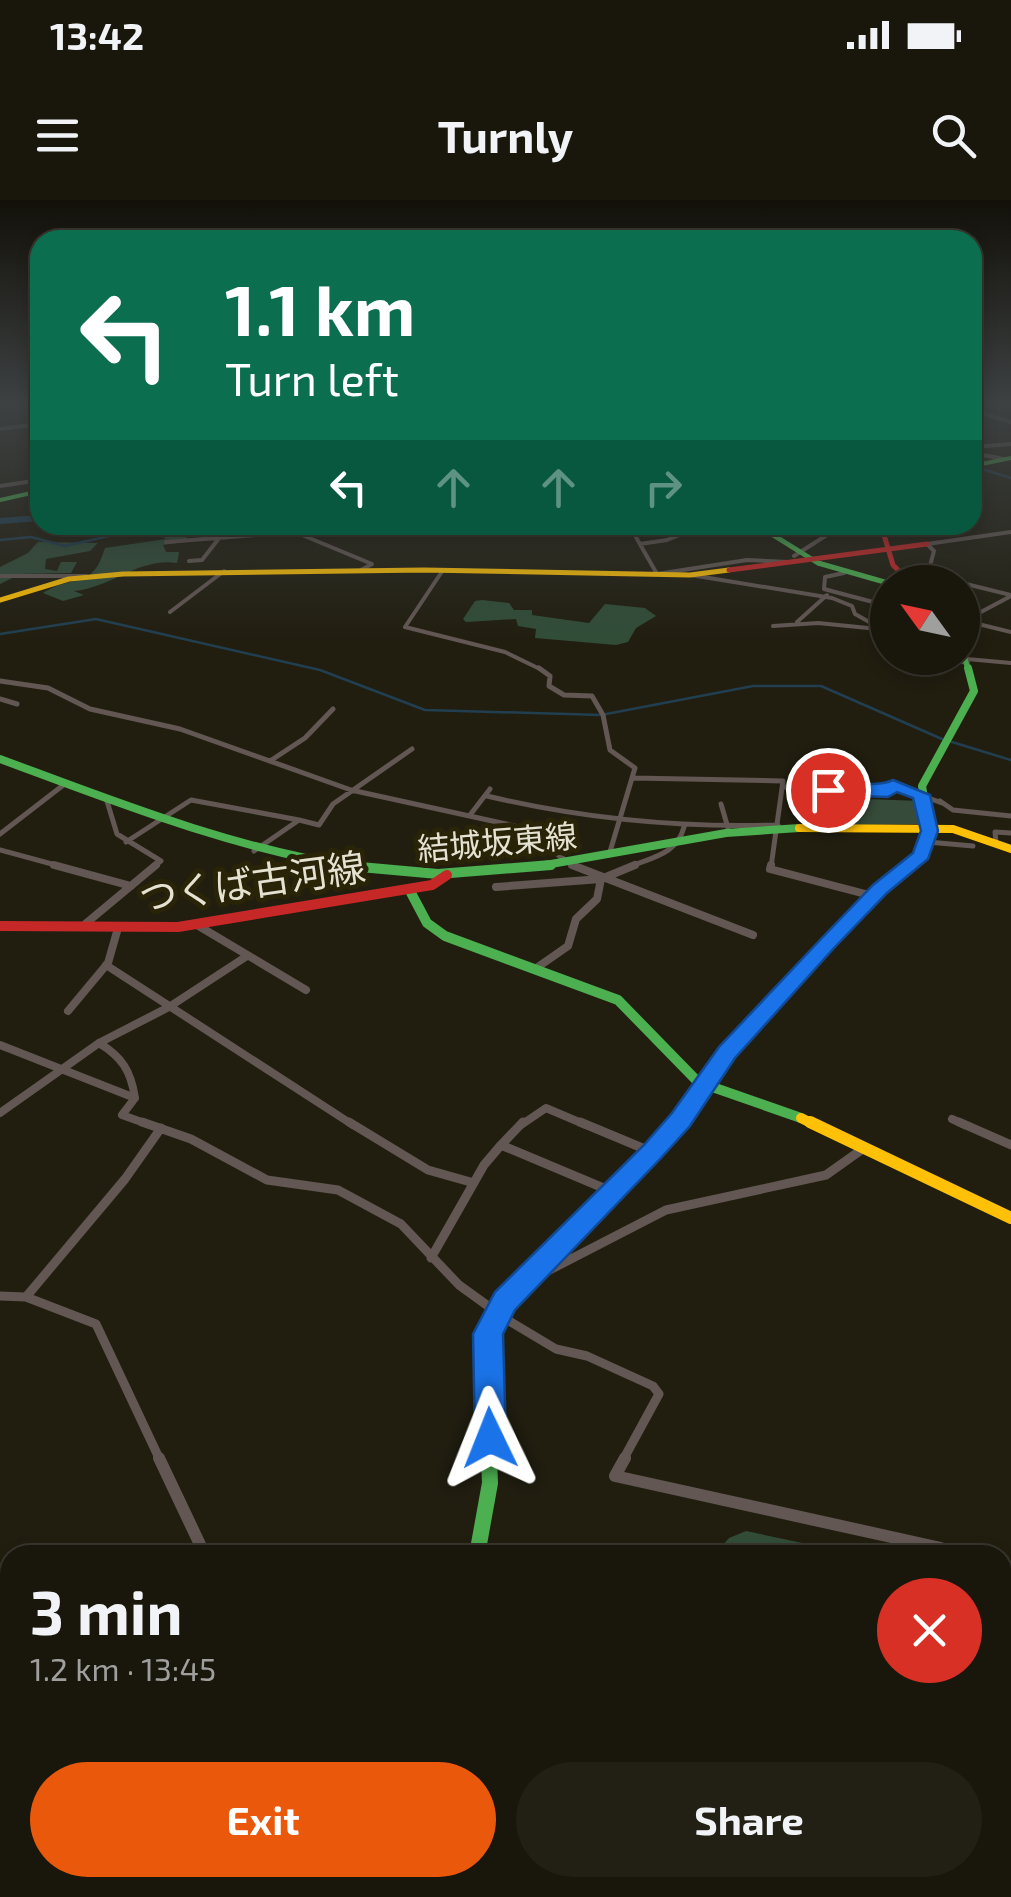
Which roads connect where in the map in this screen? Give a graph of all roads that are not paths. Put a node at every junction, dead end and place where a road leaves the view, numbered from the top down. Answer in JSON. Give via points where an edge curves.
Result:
{"nodes":[{"id":1,"x":30,"y":482,"type":"edge"},
{"id":2,"x":0,"y":486,"type":"edge"},
{"id":3,"x":30,"y":494,"type":"edge"},
{"id":4,"x":0,"y":500,"type":"edge"},
{"id":5,"x":1011,"y":532,"type":"edge"},
{"id":6,"x":256,"y":535,"type":"edge"},
{"id":7,"x":300,"y":535,"type":"edge"},
{"id":8,"x":635,"y":535,"type":"edge"},
{"id":9,"x":680,"y":535,"type":"edge"},
{"id":10,"x":769,"y":535,"type":"edge"},
{"id":11,"x":828,"y":535,"type":"edge"},
{"id":12,"x":884,"y":536,"type":"edge"},
{"id":13,"x":220,"y":538,"type":"junction"},
{"id":14,"x":166,"y":542,"type":"dead end"},
{"id":15,"x":640,"y":544,"type":"junction"},
{"id":16,"x":928,"y":544,"type":"junction"},
{"id":17,"x":794,"y":559,"type":"junction"},
{"id":18,"x":189,"y":561,"type":"dead end"},
{"id":19,"x":899,"y":565,"type":"edge"},
{"id":20,"x":930,"y":565,"type":"edge"},
{"id":21,"x":361,"y":570,"type":"junction"},
{"id":22,"x":443,"y":570,"type":"junction"},
{"id":23,"x":224,"y":572,"type":"junction"},
{"id":24,"x":844,"y":573,"type":"junction"},
{"id":25,"x":657,"y":574,"type":"junction"},
{"id":26,"x":690,"y":575,"type":"junction"},
{"id":27,"x":0,"y":576,"type":"edge"},
{"id":28,"x":86,"y":576,"type":"junction"},
{"id":29,"x":870,"y":578,"type":"edge"},
{"id":30,"x":980,"y":587,"type":"edge"},
{"id":31,"x":828,"y":594,"type":"junction"},
{"id":32,"x":1011,"y":596,"type":"edge"},
{"id":33,"x":0,"y":600,"type":"edge"},
{"id":34,"x":870,"y":602,"type":"edge"},
{"id":35,"x":170,"y":612,"type":"dead end"},
{"id":36,"x":980,"y":612,"type":"edge"},
{"id":37,"x":870,"y":622,"type":"edge"},
{"id":38,"x":794,"y":623,"type":"junction"},
{"id":39,"x":980,"y":624,"type":"edge"},
{"id":40,"x":773,"y":626,"type":"dead end"},
{"id":41,"x":870,"y":626,"type":"edge"},
{"id":42,"x":1011,"y":632,"type":"edge"},
{"id":43,"x":980,"y":662,"type":"edge"},
{"id":44,"x":1011,"y":663,"type":"edge"},
{"id":45,"x":972,"y":675,"type":"edge"},
{"id":46,"x":0,"y":680,"type":"edge"},
{"id":47,"x":14,"y":684,"type":"junction"},
{"id":48,"x":0,"y":690,"type":"edge"},
{"id":49,"x":0,"y":699,"type":"edge"},
{"id":50,"x":17,"y":704,"type":"dead end"},
{"id":51,"x":333,"y":709,"type":"dead end"},
{"id":52,"x":412,"y":749,"type":"dead end"},
{"id":53,"x":0,"y":759,"type":"edge"},
{"id":54,"x":270,"y":761,"type":"junction"},
{"id":55,"x":633,"y":778,"type":"junction"},
{"id":56,"x":66,"y":782,"type":"junction"},
{"id":57,"x":784,"y":788,"type":"junction"},
{"id":58,"x":352,"y":790,"type":"junction"},
{"id":59,"x":921,"y":795,"type":"junction"},
{"id":60,"x":106,"y":798,"type":"junction"},
{"id":61,"x":721,"y":804,"type":"dead end"},
{"id":62,"x":942,"y":804,"type":"junction"},
{"id":63,"x":924,"y":814,"type":"junction"},
{"id":64,"x":470,"y":815,"type":"junction"},
{"id":65,"x":1011,"y":816,"type":"edge"},
{"id":66,"x":166,"y":820,"type":"junction"},
{"id":67,"x":299,"y":820,"type":"junction"},
{"id":68,"x":617,"y":820,"type":"junction"},
{"id":69,"x":778,"y":826,"type":"junction"},
{"id":70,"x":684,"y":828,"type":"junction"},
{"id":71,"x":728,"y":828,"type":"junction"},
{"id":72,"x":929,"y":828,"type":"junction"},
{"id":73,"x":0,"y":834,"type":"edge"},
{"id":74,"x":1011,"y":834,"type":"edge"},
{"id":75,"x":126,"y":842,"type":"junction"},
{"id":76,"x":928,"y":842,"type":"junction"},
{"id":77,"x":996,"y":842,"type":"junction"},
{"id":78,"x":680,"y":843,"type":"junction"},
{"id":79,"x":973,"y":846,"type":"dead end"},
{"id":80,"x":1011,"y":849,"type":"edge"},
{"id":81,"x":0,"y":850,"type":"edge"},
{"id":82,"x":254,"y":851,"type":"junction"},
{"id":83,"x":609,"y":855,"type":"junction"},
{"id":84,"x":567,"y":862,"type":"junction"},
{"id":85,"x":447,"y":875,"type":"junction"},
{"id":86,"x":601,"y":879,"type":"junction"},
{"id":87,"x":132,"y":886,"type":"junction"},
{"id":88,"x":496,"y":888,"type":"dead end"},
{"id":89,"x":409,"y":889,"type":"junction"},
{"id":90,"x":873,"y":896,"type":"junction"},
{"id":91,"x":197,"y":924,"type":"junction"},
{"id":92,"x":0,"y":926,"type":"edge"},
{"id":93,"x":80,"y":928,"type":"junction"},
{"id":94,"x":118,"y":928,"type":"junction"},
{"id":95,"x":753,"y":935,"type":"dead end"},
{"id":96,"x":247,"y":956,"type":"junction"},
{"id":97,"x":106,"y":965,"type":"junction"},
{"id":98,"x":535,"y":969,"type":"junction"},
{"id":99,"x":306,"y":990,"type":"dead end"},
{"id":100,"x":169,"y":1007,"type":"junction"},
{"id":101,"x":68,"y":1011,"type":"dead end"},
{"id":102,"x":99,"y":1043,"type":"junction"},
{"id":103,"x":0,"y":1046,"type":"edge"},
{"id":104,"x":56,"y":1070,"type":"junction"},
{"id":105,"x":704,"y":1084,"type":"junction"},
{"id":106,"x":135,"y":1098,"type":"junction"},
{"id":107,"x":0,"y":1113,"type":"edge"},
{"id":108,"x":952,"y":1118,"type":"dead end"},
{"id":109,"x":161,"y":1128,"type":"junction"},
{"id":110,"x":502,"y":1144,"type":"junction"},
{"id":111,"x":1011,"y":1145,"type":"edge"},
{"id":112,"x":864,"y":1148,"type":"junction"},
{"id":113,"x":652,"y":1152,"type":"junction"},
{"id":114,"x":474,"y":1183,"type":"junction"},
{"id":115,"x":614,"y":1192,"type":"junction"},
{"id":116,"x":1011,"y":1218,"type":"edge"},
{"id":117,"x":431,"y":1258,"type":"junction"},
{"id":118,"x":518,"y":1287,"type":"junction"},
{"id":119,"x":0,"y":1296,"type":"edge"},
{"id":120,"x":26,"y":1297,"type":"junction"},
{"id":121,"x":496,"y":1313,"type":"junction"},
{"id":122,"x":200,"y":1545,"type":"edge"},
{"id":123,"x":480,"y":1545,"type":"edge"},
{"id":124,"x":927,"y":1545,"type":"edge"}],
"edges":[{"from":1,"to":2,"type":"street"},
{"from":3,"to":4,"type":"street"},
{"from":5,"to":16,"type":"street"},
{"from":6,"to":13,"type":"street"},
{"from":7,"to":21,"type":"street","via":[[372,564]]},
{"from":8,"to":15,"type":"street"},
{"from":9,"to":15,"type":"street"},
{"from":10,"to":17,"type":"street"},
{"from":11,"to":17,"type":"street"},
{"from":12,"to":16,"type":"street"},
{"from":12,"to":17,"type":"street"},
{"from":12,"to":19,"type":"street"},
{"from":13,"to":14,"type":"street"},
{"from":13,"to":18,"type":"street","via":[[202,560]]},
{"from":15,"to":25,"type":"street"},
{"from":16,"to":20,"type":"street","via":[[934,551]]},
{"from":17,"to":24,"type":"street"},
{"from":17,"to":25,"type":"street"},
{"from":17,"to":26,"type":"street"},
{"from":21,"to":22,"type":"street"},
{"from":21,"to":23,"type":"street"},
{"from":22,"to":25,"type":"street"},
{"from":22,"to":55,"type":"street","via":[[404,626],[530,661],[550,676],[554,691],[592,696],[607,715],[607,746],[617,760],[633,765]]},
{"from":23,"to":28,"type":"street"},
{"from":23,"to":35,"type":"street"},
{"from":24,"to":29,"type":"street"},
{"from":24,"to":31,"type":"street","via":[[823,578]]},
{"from":25,"to":26,"type":"street"},
{"from":26,"to":31,"type":"street"},
{"from":27,"to":28,"type":"street"},
{"from":28,"to":33,"type":"street"},
{"from":30,"to":32,"type":"street"},
{"from":31,"to":34,"type":"street"},
{"from":31,"to":37,"type":"street"},
{"from":31,"to":38,"type":"street"},
{"from":32,"to":36,"type":"street"},
{"from":38,"to":40,"type":"street"},
{"from":38,"to":41,"type":"street"},
{"from":39,"to":42,"type":"street"},
{"from":43,"to":44,"type":"street"},
{"from":45,"to":59,"type":"street","via":[[971,699]]},
{"from":46,"to":47,"type":"street"},
{"from":47,"to":48,"type":"street"},
{"from":47,"to":54,"type":"street","via":[[62,692],[90,709]]},
{"from":49,"to":50,"type":"street"},
{"from":51,"to":54,"type":"street","via":[[306,738]]},
{"from":52,"to":58,"type":"street"},
{"from":53,"to":56,"type":"street","name":"結城坂東線"},
{"from":54,"to":58,"type":"street"},
{"from":55,"to":57,"type":"street","via":[[774,779],[784,781]]},
{"from":55,"to":68,"type":"street"},
{"from":56,"to":60,"type":"street","name":"結城坂東線"},
{"from":56,"to":73,"type":"street"},
{"from":57,"to":59,"type":"street","via":[[888,792],[893,785]]},
{"from":57,"to":69,"type":"street"},
{"from":58,"to":64,"type":"street"},
{"from":58,"to":67,"type":"street","via":[[319,825]]},
{"from":59,"to":62,"type":"street"},
{"from":59,"to":63,"type":"street"},
{"from":60,"to":66,"type":"street","name":"結城坂東線"},
{"from":60,"to":75,"type":"street","via":[[108,816]]},
{"from":61,"to":71,"type":"street"},
{"from":62,"to":63,"type":"street"},
{"from":62,"to":65,"type":"street"},
{"from":63,"to":72,"type":"street"},
{"from":64,"to":68,"type":"street","via":[[488,793],[524,808]]},
{"from":64,"to":84,"type":"street","via":[[515,826]]},
{"from":66,"to":67,"type":"street","via":[[191,800]]},
{"from":66,"to":75,"type":"street"},
{"from":66,"to":82,"type":"street","name":"結城坂東線"},
{"from":67,"to":82,"type":"street"},
{"from":68,"to":70,"type":"street"},
{"from":68,"to":83,"type":"street"},
{"from":69,"to":71,"type":"street"},
{"from":69,"to":72,"type":"street","name":"結城坂東線"},
{"from":69,"to":78,"type":"street","name":"結城坂東線"},
{"from":69,"to":90,"type":"street","via":[[770,869]]},
{"from":70,"to":71,"type":"street"},
{"from":70,"to":78,"type":"street"},
{"from":72,"to":76,"type":"street"},
{"from":72,"to":77,"type":"street","name":"結城坂東線"},
{"from":74,"to":77,"type":"street","via":[[995,832]]},
{"from":75,"to":87,"type":"street","via":[[161,861]]},
{"from":76,"to":79,"type":"street"},
{"from":76,"to":90,"type":"street","via":[[917,862]]},
{"from":77,"to":80,"type":"street","name":"結城坂東線"},
{"from":78,"to":83,"type":"street","name":"結城坂東線"},
{"from":78,"to":86,"type":"street"},
{"from":81,"to":87,"type":"street"},
{"from":82,"to":85,"type":"street","name":"結城坂東線","via":[[349,870]]},
{"from":83,"to":84,"type":"street","name":"結城坂東線"},
{"from":84,"to":85,"type":"street","name":"結城坂東線"},
{"from":84,"to":86,"type":"street"},
{"from":85,"to":89,"type":"street","name":"つくば古河線"},
{"from":86,"to":88,"type":"street"},
{"from":86,"to":95,"type":"street"},
{"from":86,"to":98,"type":"street","via":[[597,900],[576,919],[568,946]]},
{"from":87,"to":93,"type":"street"},
{"from":89,"to":91,"type":"street","name":"つくば古河線"},
{"from":89,"to":98,"type":"street","via":[[435,930]]},
{"from":90,"to":105,"type":"street"},
{"from":91,"to":94,"type":"street","name":"つくば古河線"},
{"from":91,"to":96,"type":"street"},
{"from":92,"to":93,"type":"street","name":"つくば古河線"},
{"from":93,"to":94,"type":"street","name":"つくば古河線"},
{"from":94,"to":97,"type":"street"},
{"from":96,"to":99,"type":"street"},
{"from":96,"to":100,"type":"street"},
{"from":97,"to":100,"type":"street"},
{"from":97,"to":101,"type":"street"},
{"from":98,"to":105,"type":"street","via":[[618,1000],[678,1066]]},
{"from":100,"to":102,"type":"street"},
{"from":100,"to":114,"type":"street","via":[[398,1154]]},
{"from":102,"to":104,"type":"street"},
{"from":102,"to":106,"type":"street","via":[[124,1059]]},
{"from":103,"to":104,"type":"street"},
{"from":104,"to":106,"type":"street"},
{"from":104,"to":107,"type":"street"},
{"from":105,"to":112,"type":"street"},
{"from":105,"to":113,"type":"street"},
{"from":106,"to":109,"type":"street","via":[[122,1115]]},
{"from":108,"to":111,"type":"street"},
{"from":109,"to":117,"type":"street","via":[[266,1180],[338,1190],[401,1224]]},
{"from":109,"to":120,"type":"street"},
{"from":110,"to":113,"type":"street","via":[[546,1108]]},
{"from":110,"to":114,"type":"street"},
{"from":110,"to":115,"type":"street"},
{"from":112,"to":116,"type":"street"},
{"from":112,"to":118,"type":"street","via":[[826,1175],[666,1210]]},
{"from":113,"to":115,"type":"street"},
{"from":114,"to":117,"type":"street"},
{"from":115,"to":118,"type":"street"},
{"from":117,"to":121,"type":"street"},
{"from":118,"to":121,"type":"street"},
{"from":119,"to":120,"type":"street"},
{"from":120,"to":122,"type":"street","via":[[96,1324]]},
{"from":121,"to":123,"type":"street","via":[[487,1346],[490,1484]]},
{"from":121,"to":124,"type":"street","via":[[556,1349],[587,1356],[660,1394],[615,1476]]}]}
